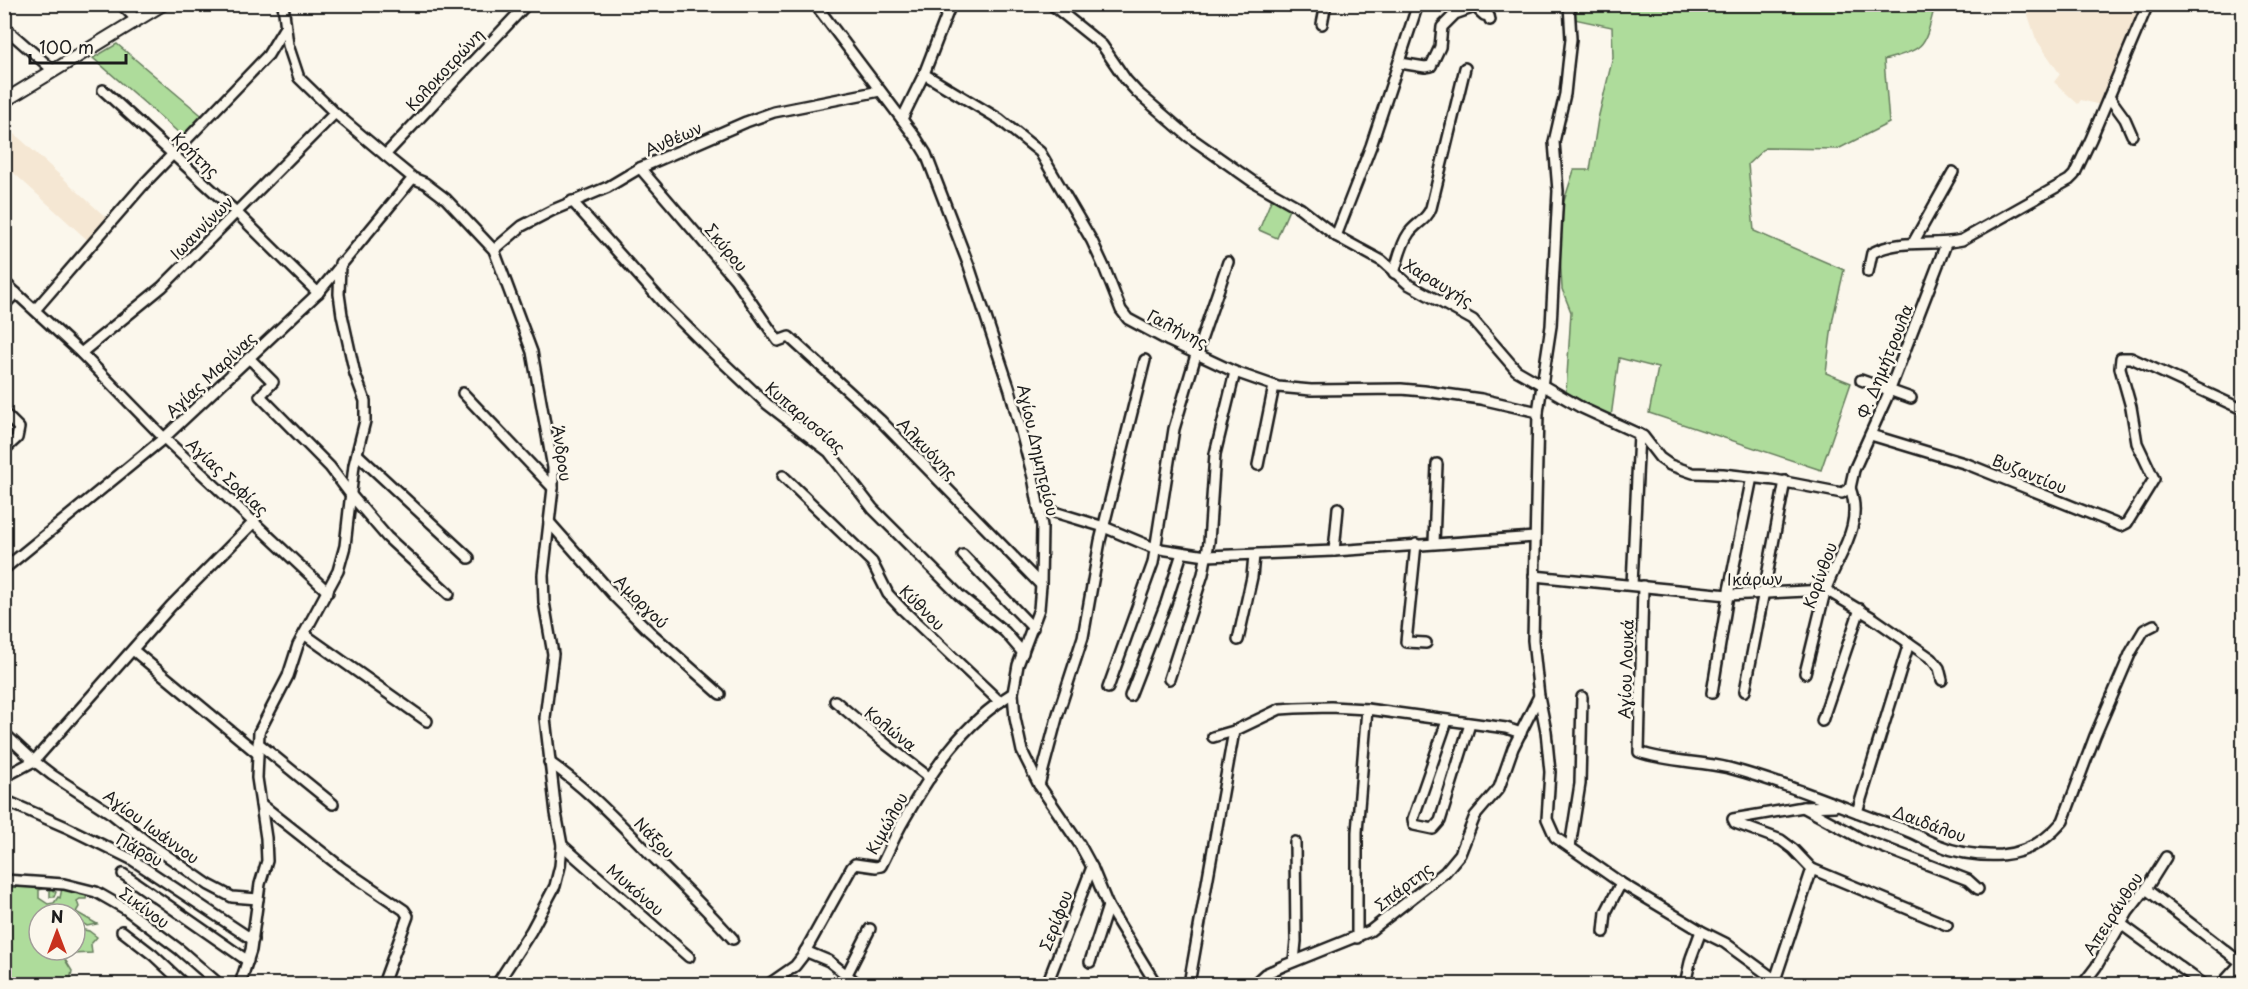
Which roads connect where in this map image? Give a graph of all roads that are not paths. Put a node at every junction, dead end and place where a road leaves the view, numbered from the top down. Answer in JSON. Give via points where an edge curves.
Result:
{"nodes":[{"id":1,"x":121,"y":4,"type":"edge"},
{"id":2,"x":163,"y":4,"type":"edge"},
{"id":3,"x":283,"y":4,"type":"edge"},
{"id":4,"x":527,"y":4,"type":"edge"},
{"id":5,"x":815,"y":4,"type":"edge"},
{"id":6,"x":951,"y":4,"type":"edge"},
{"id":7,"x":1051,"y":4,"type":"edge"},
{"id":8,"x":1326,"y":4,"type":"edge"},
{"id":9,"x":1418,"y":4,"type":"edge"},
{"id":10,"x":1569,"y":4,"type":"edge"},
{"id":11,"x":2148,"y":4,"type":"edge"},
{"id":12,"x":137,"y":20,"type":"junction"},
{"id":13,"x":1490,"y":20,"type":"dead end"},
{"id":14,"x":1322,"y":24,"type":"dead end"},
{"id":15,"x":4,"y":27,"type":"edge"},
{"id":16,"x":285,"y":27,"type":"junction"},
{"id":17,"x":1400,"y":63,"type":"junction"},
{"id":18,"x":1464,"y":68,"type":"dead end"},
{"id":19,"x":54,"y":71,"type":"junction"},
{"id":20,"x":924,"y":74,"type":"junction"},
{"id":21,"x":103,"y":90,"type":"dead end"},
{"id":22,"x":880,"y":91,"type":"junction"},
{"id":23,"x":2109,"y":97,"type":"junction"},
{"id":24,"x":4,"y":101,"type":"edge"},
{"id":25,"x":335,"y":113,"type":"junction"},
{"id":26,"x":902,"y":119,"type":"junction"},
{"id":27,"x":2132,"y":135,"type":"dead end"},
{"id":28,"x":174,"y":153,"type":"junction"},
{"id":29,"x":385,"y":155,"type":"junction"},
{"id":30,"x":640,"y":168,"type":"junction"},
{"id":31,"x":1953,"y":172,"type":"dead end"},
{"id":32,"x":413,"y":178,"type":"junction"},
{"id":33,"x":572,"y":201,"type":"junction"},
{"id":34,"x":236,"y":212,"type":"junction"},
{"id":35,"x":1336,"y":236,"type":"junction"},
{"id":36,"x":1913,"y":243,"type":"junction"},
{"id":37,"x":1946,"y":244,"type":"junction"},
{"id":38,"x":494,"y":250,"type":"junction"},
{"id":39,"x":1228,"y":262,"type":"dead end"},
{"id":40,"x":340,"y":264,"type":"junction"},
{"id":41,"x":1868,"y":272,"type":"dead end"},
{"id":42,"x":1394,"y":273,"type":"junction"},
{"id":43,"x":4,"y":282,"type":"edge"},
{"id":44,"x":16,"y":293,"type":"junction"},
{"id":45,"x":318,"y":293,"type":"junction"},
{"id":46,"x":4,"y":305,"type":"edge"},
{"id":47,"x":34,"y":310,"type":"junction"},
{"id":48,"x":789,"y":337,"type":"joint"},
{"id":49,"x":81,"y":353,"type":"junction"},
{"id":50,"x":1196,"y":355,"type":"junction"},
{"id":51,"x":249,"y":358,"type":"junction"},
{"id":52,"x":1145,"y":360,"type":"dead end"},
{"id":53,"x":1235,"y":372,"type":"junction"},
{"id":54,"x":1861,"y":380,"type":"dead end"},
{"id":55,"x":1542,"y":384,"type":"junction"},
{"id":56,"x":1274,"y":386,"type":"junction"},
{"id":57,"x":1890,"y":389,"type":"junction"},
{"id":58,"x":463,"y":393,"type":"dead end"},
{"id":59,"x":1911,"y":398,"type":"dead end"},
{"id":60,"x":2244,"y":410,"type":"edge"},
{"id":61,"x":1538,"y":412,"type":"junction"},
{"id":62,"x":4,"y":413,"type":"edge"},
{"id":63,"x":1638,"y":434,"type":"junction"},
{"id":64,"x":1871,"y":435,"type":"junction"},
{"id":65,"x":164,"y":438,"type":"junction"},
{"id":66,"x":4,"y":450,"type":"edge"},
{"id":67,"x":357,"y":454,"type":"junction"},
{"id":68,"x":1437,"y":464,"type":"dead end"},
{"id":69,"x":1258,"y":465,"type":"dead end"},
{"id":70,"x":783,"y":476,"type":"dead end"},
{"id":71,"x":1752,"y":477,"type":"junction"},
{"id":72,"x":1785,"y":482,"type":"junction"},
{"id":73,"x":553,"y":488,"type":"junction"},
{"id":74,"x":1850,"y":488,"type":"junction"},
{"id":75,"x":351,"y":495,"type":"junction"},
{"id":76,"x":1038,"y":507,"type":"junction"},
{"id":77,"x":1338,"y":508,"type":"dead end"},
{"id":78,"x":255,"y":521,"type":"junction"},
{"id":79,"x":549,"y":522,"type":"junction"},
{"id":80,"x":1104,"y":527,"type":"junction"},
{"id":81,"x":1535,"y":537,"type":"junction"},
{"id":82,"x":1434,"y":543,"type":"junction"},
{"id":83,"x":1416,"y":544,"type":"junction"},
{"id":84,"x":1154,"y":548,"type":"junction"},
{"id":85,"x":1334,"y":551,"type":"junction"},
{"id":86,"x":1182,"y":553,"type":"junction"},
{"id":87,"x":963,"y":555,"type":"dead end"},
{"id":88,"x":1254,"y":555,"type":"junction"},
{"id":89,"x":1206,"y":556,"type":"junction"},
{"id":90,"x":470,"y":558,"type":"dead end"},
{"id":91,"x":4,"y":569,"type":"edge"},
{"id":92,"x":1534,"y":576,"type":"junction"},
{"id":93,"x":1041,"y":585,"type":"junction"},
{"id":94,"x":1632,"y":585,"type":"junction"},
{"id":95,"x":1642,"y":586,"type":"junction"},
{"id":96,"x":1826,"y":590,"type":"junction"},
{"id":97,"x":328,"y":592,"type":"junction"},
{"id":98,"x":449,"y":594,"type":"dead end"},
{"id":99,"x":1762,"y":594,"type":"junction"},
{"id":100,"x":1728,"y":595,"type":"junction"},
{"id":101,"x":1860,"y":609,"type":"junction"},
{"id":102,"x":2154,"y":625,"type":"dead end"},
{"id":103,"x":1033,"y":628,"type":"junction"},
{"id":104,"x":304,"y":634,"type":"junction"},
{"id":105,"x":1238,"y":640,"type":"dead end"},
{"id":106,"x":1426,"y":643,"type":"dead end"},
{"id":107,"x":1909,"y":643,"type":"junction"},
{"id":108,"x":133,"y":650,"type":"junction"},
{"id":109,"x":1023,"y":653,"type":"junction"},
{"id":110,"x":1805,"y":673,"type":"dead end"},
{"id":111,"x":1169,"y":679,"type":"dead end"},
{"id":112,"x":1942,"y":680,"type":"dead end"},
{"id":113,"x":1108,"y":688,"type":"dead end"},
{"id":114,"x":1745,"y":691,"type":"dead end"},
{"id":115,"x":1013,"y":693,"type":"junction"},
{"id":116,"x":1712,"y":693,"type":"dead end"},
{"id":117,"x":720,"y":694,"type":"dead end"},
{"id":118,"x":1130,"y":696,"type":"dead end"},
{"id":119,"x":1539,"y":696,"type":"junction"},
{"id":120,"x":1582,"y":697,"type":"dead end"},
{"id":121,"x":835,"y":701,"type":"dead end"},
{"id":122,"x":1000,"y":702,"type":"junction"},
{"id":123,"x":1367,"y":709,"type":"junction"},
{"id":124,"x":427,"y":721,"type":"dead end"},
{"id":125,"x":1447,"y":721,"type":"junction"},
{"id":126,"x":1822,"y":721,"type":"dead end"},
{"id":127,"x":1470,"y":724,"type":"junction"},
{"id":128,"x":1234,"y":731,"type":"junction"},
{"id":129,"x":4,"y":733,"type":"edge"},
{"id":130,"x":1521,"y":733,"type":"junction"},
{"id":131,"x":1213,"y":737,"type":"dead end"},
{"id":132,"x":257,"y":748,"type":"junction"},
{"id":133,"x":1639,"y":752,"type":"joint"},
{"id":134,"x":34,"y":761,"type":"junction"},
{"id":135,"x":549,"y":762,"type":"junction"},
{"id":136,"x":4,"y":777,"type":"edge"},
{"id":137,"x":930,"y":778,"type":"junction"},
{"id":138,"x":1039,"y":785,"type":"junction"},
{"id":139,"x":4,"y":800,"type":"edge"},
{"id":140,"x":261,"y":804,"type":"junction"},
{"id":141,"x":333,"y":804,"type":"dead end"},
{"id":142,"x":1837,"y":806,"type":"junction"},
{"id":143,"x":1803,"y":807,"type":"junction"},
{"id":144,"x":1857,"y":812,"type":"junction"},
{"id":145,"x":1295,"y":842,"type":"dead end"},
{"id":146,"x":562,"y":845,"type":"junction"},
{"id":147,"x":1570,"y":848,"type":"junction"},
{"id":148,"x":2166,"y":857,"type":"dead end"},
{"id":149,"x":1092,"y":867,"type":"junction"},
{"id":150,"x":1812,"y":869,"type":"junction"},
{"id":151,"x":123,"y":874,"type":"dead end"},
{"id":152,"x":4,"y":880,"type":"edge"},
{"id":153,"x":1621,"y":883,"type":"junction"},
{"id":154,"x":1978,"y":889,"type":"dead end"},
{"id":155,"x":2146,"y":889,"type":"junction"},
{"id":156,"x":258,"y":899,"type":"junction"},
{"id":157,"x":1108,"y":906,"type":"junction"},
{"id":158,"x":2121,"y":924,"type":"junction"},
{"id":159,"x":1947,"y":925,"type":"dead end"},
{"id":160,"x":870,"y":929,"type":"dead end"},
{"id":161,"x":122,"y":931,"type":"dead end"},
{"id":162,"x":1701,"y":931,"type":"junction"},
{"id":163,"x":1604,"y":932,"type":"dead end"},
{"id":164,"x":1357,"y":938,"type":"junction"},
{"id":165,"x":733,"y":939,"type":"dead end"},
{"id":166,"x":253,"y":940,"type":"junction"},
{"id":167,"x":805,"y":951,"type":"junction"},
{"id":168,"x":689,"y":957,"type":"dead end"},
{"id":169,"x":248,"y":961,"type":"junction"},
{"id":170,"x":1294,"y":961,"type":"junction"},
{"id":171,"x":1090,"y":962,"type":"dead end"},
{"id":172,"x":2242,"y":964,"type":"edge"},
{"id":173,"x":849,"y":975,"type":"junction"},
{"id":174,"x":1778,"y":982,"type":"edge"},
{"id":175,"x":243,"y":983,"type":"edge"},
{"id":176,"x":184,"y":984,"type":"edge"},
{"id":177,"x":219,"y":984,"type":"edge"},
{"id":178,"x":383,"y":984,"type":"edge"},
{"id":179,"x":497,"y":984,"type":"edge"},
{"id":180,"x":769,"y":984,"type":"edge"},
{"id":181,"x":842,"y":984,"type":"edge"},
{"id":182,"x":858,"y":984,"type":"edge"},
{"id":183,"x":1047,"y":984,"type":"edge"},
{"id":184,"x":1156,"y":984,"type":"edge"},
{"id":185,"x":1189,"y":984,"type":"edge"},
{"id":186,"x":1254,"y":984,"type":"edge"},
{"id":187,"x":1685,"y":984,"type":"edge"},
{"id":188,"x":2083,"y":984,"type":"edge"},
{"id":189,"x":2203,"y":984,"type":"edge"},
{"id":190,"x":2222,"y":984,"type":"edge"}],
"edges":[{"from":1,"to":12,"type":"street"},
{"from":2,"to":12,"type":"main road"},
{"from":3,"to":16,"type":"street","name":"Άνδρου"},
{"from":4,"to":29,"type":"street","name":"Κολοκοτρώνη"},
{"from":5,"to":22,"type":"street","name":"Αγίου Δημητρίου"},
{"from":6,"to":20,"type":"street"},
{"from":7,"to":35,"type":"street","name":"Χαραυγής","via":[[1102,45],[1137,92],[1188,136],[1252,181],[1300,208]]},
{"from":8,"to":14,"type":"street"},
{"from":9,"to":17,"type":"street"},
{"from":10,"to":55,"type":"street","via":[[1571,39],[1565,94],[1554,142],[1558,191],[1551,326]]},
{"from":11,"to":23,"type":"street"},
{"from":12,"to":19,"type":"main road"},
{"from":13,"to":17,"type":"street","via":[[1475,7],[1455,14],[1442,27],[1440,47],[1431,66]]},
{"from":15,"to":19,"type":"street"},
{"from":16,"to":25,"type":"street","name":"Άνδρου","via":[[299,78]]},
{"from":16,"to":28,"type":"street","via":[[268,55]]},
{"from":17,"to":35,"type":"street"},
{"from":18,"to":42,"type":"street","via":[[1431,208],[1406,238]]},
{"from":19,"to":24,"type":"main road"},
{"from":20,"to":26,"type":"street"},
{"from":20,"to":50,"type":"street","name":"Γαλήνης","via":[[999,119],[1040,152],[1092,241],[1120,310],[1128,319]]},
{"from":21,"to":28,"type":"street","name":"Κρήτης"},
{"from":22,"to":26,"type":"street","name":"Αγίου Δημητρίου"},
{"from":22,"to":30,"type":"street","name":"Ανθέων","via":[[764,115]]},
{"from":23,"to":27,"type":"street"},
{"from":23,"to":37,"type":"street","via":[[2069,180],[1962,240]]},
{"from":25,"to":29,"type":"street","name":"Άνδρου"},
{"from":25,"to":34,"type":"street","name":"Ιωαννίνων"},
{"from":26,"to":76,"type":"street","name":"Αγίου Δημητρίου","via":[[926,154],[969,266],[1010,390]]},
{"from":28,"to":34,"type":"street","name":"Κρήτης"},
{"from":28,"to":47,"type":"street"},
{"from":29,"to":32,"type":"street","name":"Άνδρου"},
{"from":30,"to":33,"type":"street","name":"Ανθέων","via":[[608,188]]},
{"from":30,"to":48,"type":"street","name":"Σκύρου","via":[[735,279],[778,341]]},
{"from":31,"to":36,"type":"street"},
{"from":32,"to":38,"type":"street","name":"Άνδρου","via":[[446,199]]},
{"from":32,"to":40,"type":"street","name":"Αγίας Μαρίνας"},
{"from":33,"to":38,"type":"street","name":"Ανθέων","via":[[522,226]]},
{"from":33,"to":109,"type":"street","name":"Κυπαρισσίας","via":[[666,306],[766,404],[829,452],[873,509],[958,595],[1005,632]]},
{"from":34,"to":45,"type":"street","name":"Κρήτης"},
{"from":34,"to":49,"type":"street","name":"Ιωαννίνων","via":[[162,287]]},
{"from":35,"to":42,"type":"street","name":"Χαραυγής","via":[[1382,261]]},
{"from":36,"to":37,"type":"street"},
{"from":36,"to":41,"type":"street","via":[[1872,253]]},
{"from":37,"to":57,"type":"street","name":"Φ. Δημήτρουλα"},
{"from":38,"to":73,"type":"street","name":"Άνδρου","via":[[532,352],[553,468]]},
{"from":39,"to":50,"type":"street"},
{"from":40,"to":45,"type":"street","name":"Αγίας Μαρίνας"},
{"from":40,"to":67,"type":"street","via":[[342,315],[365,401]]},
{"from":42,"to":55,"type":"street","name":"Χαραυγής","via":[[1473,320],[1516,370]]},
{"from":43,"to":44,"type":"street","name":"Αγίας Σοφίας"},
{"from":44,"to":46,"type":"street"},
{"from":44,"to":47,"type":"street","name":"Αγίας Σοφίας"},
{"from":45,"to":51,"type":"street","name":"Αγίας Μαρίνας"},
{"from":47,"to":49,"type":"street","name":"Αγίας Σοφίας"},
{"from":48,"to":93,"type":"street","name":"Αλκυόνης","via":[[880,420]]},
{"from":49,"to":65,"type":"street","name":"Αγίας Σοφίας"},
{"from":50,"to":53,"type":"street","name":"Γαλήνης"},
{"from":50,"to":84,"type":"street","via":[[1174,429]]},
{"from":51,"to":65,"type":"street","name":"Αγίας Μαρίνας"},
{"from":51,"to":75,"type":"street","via":[[273,382],[260,396],[330,467]]},
{"from":52,"to":80,"type":"street"},
{"from":53,"to":56,"type":"street","name":"Γαλήνης"},
{"from":53,"to":89,"type":"street","via":[[1215,454]]},
{"from":54,"to":57,"type":"street"},
{"from":55,"to":61,"type":"street"},
{"from":55,"to":63,"type":"street","name":"Χαραυγής"},
{"from":56,"to":61,"type":"street","name":"Γαλήνης","via":[[1298,390],[1424,391]]},
{"from":56,"to":69,"type":"street"},
{"from":57,"to":59,"type":"street"},
{"from":57,"to":64,"type":"street","name":"Φ. Δημήτρουλα"},
{"from":58,"to":73,"type":"street"},
{"from":60,"to":64,"type":"street","name":"Βυζαντίου","via":[[2132,358],[2121,358],[2137,443],[2154,479],[2127,523],[2121,526],[1967,464]]},
{"from":61,"to":81,"type":"street"},
{"from":62,"to":66,"type":"street","via":[[19,433]]},
{"from":63,"to":71,"type":"street","name":"Χαραυγής","via":[[1660,458],[1680,470]]},
{"from":63,"to":94,"type":"street"},
{"from":64,"to":74,"type":"street","name":"Φ. Δημήτρουλα"},
{"from":65,"to":78,"type":"street","name":"Αγίας Σοφίας"},
{"from":65,"to":91,"type":"street","name":"Αγίας Μαρίνας"},
{"from":67,"to":75,"type":"street"},
{"from":67,"to":90,"type":"street"},
{"from":68,"to":82,"type":"street"},
{"from":70,"to":122,"type":"street","name":"Κύθνου","via":[[872,562],[888,594],[902,609]]},
{"from":71,"to":72,"type":"street","name":"Χαραυγής"},
{"from":71,"to":100,"type":"street"},
{"from":72,"to":74,"type":"street","name":"Χαραυγής","via":[[1842,493]]},
{"from":72,"to":99,"type":"street"},
{"from":73,"to":79,"type":"street","name":"Άνδρου"},
{"from":74,"to":96,"type":"street","name":"Κορίνθου","via":[[1855,517]]},
{"from":75,"to":97,"type":"street","via":[[345,546]]},
{"from":75,"to":98,"type":"street","via":[[387,537]]},
{"from":76,"to":80,"type":"street"},
{"from":76,"to":93,"type":"street","name":"Αγίου Δημητρίου","via":[[1042,526]]},
{"from":77,"to":85,"type":"street"},
{"from":78,"to":97,"type":"street","name":"Αγίας Σοφίας"},
{"from":78,"to":108,"type":"street"},
{"from":79,"to":117,"type":"street","name":"Αμοργού","via":[[616,598]]},
{"from":79,"to":135,"type":"street","name":"Άνδρου","via":[[543,575],[553,654],[545,718]]},
{"from":80,"to":84,"type":"street"},
{"from":80,"to":138,"type":"street","via":[[1083,637]]},
{"from":81,"to":82,"type":"street"},
{"from":81,"to":92,"type":"street"},
{"from":82,"to":83,"type":"street"},
{"from":83,"to":85,"type":"street"},
{"from":83,"to":106,"type":"street","via":[[1406,642]]},
{"from":84,"to":86,"type":"street"},
{"from":84,"to":113,"type":"street","via":[[1153,562]]},
{"from":85,"to":88,"type":"street"},
{"from":86,"to":89,"type":"street"},
{"from":86,"to":118,"type":"street"},
{"from":87,"to":103,"type":"street"},
{"from":88,"to":89,"type":"street"},
{"from":88,"to":105,"type":"street"},
{"from":89,"to":111,"type":"street"},
{"from":92,"to":94,"type":"street","name":"Ικάρων"},
{"from":92,"to":119,"type":"street","via":[[1534,664]]},
{"from":93,"to":103,"type":"street","name":"Αγίου Δημητρίου"},
{"from":94,"to":95,"type":"street","name":"Ικάρων"},
{"from":95,"to":100,"type":"street","name":"Ικάρων"},
{"from":95,"to":133,"type":"street","name":"Αγίου Λουκά"},
{"from":96,"to":99,"type":"street","name":"Ικάρων"},
{"from":96,"to":101,"type":"street"},
{"from":96,"to":110,"type":"street","name":"Κορίνθου"},
{"from":97,"to":104,"type":"street"},
{"from":99,"to":100,"type":"street","name":"Ικάρων"},
{"from":99,"to":114,"type":"street"},
{"from":100,"to":116,"type":"street"},
{"from":101,"to":107,"type":"street"},
{"from":101,"to":126,"type":"street"},
{"from":102,"to":144,"type":"street","name":"Δαιδάλου","via":[[2144,630],[2135,644],[2063,821],[2045,839],[2016,853],[1964,852]]},
{"from":103,"to":109,"type":"street","name":"Αγίου Δημητρίου"},
{"from":104,"to":124,"type":"street"},
{"from":104,"to":132,"type":"street","via":[[259,732]]},
{"from":107,"to":112,"type":"street","via":[[1932,659]]},
{"from":107,"to":144,"type":"street"},
{"from":108,"to":132,"type":"street"},
{"from":108,"to":134,"type":"street"},
{"from":109,"to":115,"type":"street","name":"Αγίου Δημητρίου"},
{"from":115,"to":122,"type":"street","name":"Κιμώλου"},
{"from":115,"to":138,"type":"street","name":"Αγίου Δημητρίου","via":[[1022,751]]},
{"from":119,"to":130,"type":"street","name":"Σπάρτης"},
{"from":119,"to":147,"type":"street","via":[[1550,772],[1547,819],[1555,837]]},
{"from":120,"to":147,"type":"street","via":[[1580,783]]},
{"from":121,"to":137,"type":"street","name":"Κολώνα"},
{"from":122,"to":137,"type":"street","name":"Κιμώλου","via":[[949,748]]},
{"from":123,"to":125,"type":"street"},
{"from":123,"to":128,"type":"street","via":[[1280,708]]},
{"from":123,"to":164,"type":"street","via":[[1357,832]]},
{"from":125,"to":127,"type":"street"},
{"from":125,"to":127,"type":"street","via":[[1413,819],[1418,827],[1433,829],[1440,821]]},
{"from":127,"to":130,"type":"street"},
{"from":128,"to":131,"type":"street"},
{"from":128,"to":185,"type":"street"},
{"from":129,"to":134,"type":"street","name":"Αγίου Ιωάννου"},
{"from":130,"to":164,"type":"street","name":"Σπάρτης","via":[[1500,788],[1475,816],[1466,843],[1452,864]]},
{"from":132,"to":140,"type":"street"},
{"from":132,"to":141,"type":"street"},
{"from":133,"to":142,"type":"street","name":"Δαιδάλου","via":[[1729,768],[1815,794]]},
{"from":134,"to":136,"type":"street"},
{"from":134,"to":156,"type":"street","name":"Αγίου Ιωάννου","via":[[209,885],[232,897]]},
{"from":135,"to":146,"type":"street","name":"Άνδρου"},
{"from":135,"to":165,"type":"street","name":"Νάξου","via":[[603,805]]},
{"from":137,"to":167,"type":"street","name":"Κιμώλου","via":[[881,866],[852,867]]},
{"from":138,"to":149,"type":"street","name":"Αγίου Δημητρίου"},
{"from":139,"to":166,"type":"street","name":"Πάρου","via":[[131,859]]},
{"from":140,"to":156,"type":"street","via":[[268,860]]},
{"from":140,"to":178,"type":"street","via":[[342,868],[404,910],[408,916]]},
{"from":142,"to":143,"type":"street"},
{"from":142,"to":144,"type":"street","name":"Δαιδάλου"},
{"from":143,"to":150,"type":"street","via":[[1733,819],[1743,827],[1781,840]]},
{"from":143,"to":154,"type":"street","via":[[1864,840],[1968,880]]},
{"from":145,"to":170,"type":"street"},
{"from":146,"to":168,"type":"street","name":"Μυκόνου"},
{"from":146,"to":179,"type":"street","name":"Άνδρου","via":[[555,886]]},
{"from":147,"to":153,"type":"street"},
{"from":148,"to":155,"type":"street","name":"Απειράνθου"},
{"from":149,"to":157,"type":"street","name":"Αγίου Δημητρίου"},
{"from":149,"to":183,"type":"street","name":"Σερίφου"},
{"from":150,"to":159,"type":"street"},
{"from":150,"to":174,"type":"street"},
{"from":151,"to":169,"type":"street"},
{"from":152,"to":177,"type":"street","name":"Σικίνου","via":[[64,884],[95,892],[124,908]]},
{"from":153,"to":162,"type":"street"},
{"from":153,"to":163,"type":"street","via":[[1606,912]]},
{"from":155,"to":158,"type":"street","name":"Απειράνθου"},
{"from":155,"to":172,"type":"street"},
{"from":156,"to":166,"type":"street"},
{"from":157,"to":171,"type":"street"},
{"from":157,"to":184,"type":"street","name":"Αγίου Δημητρίου"},
{"from":158,"to":188,"type":"street","name":"Απειράνθου"},
{"from":158,"to":189,"type":"street"},
{"from":160,"to":173,"type":"street"},
{"from":161,"to":176,"type":"street"},
{"from":162,"to":174,"type":"street","via":[[1733,948]]},
{"from":162,"to":187,"type":"street"},
{"from":164,"to":170,"type":"street","name":"Σπάρτης"},
{"from":166,"to":169,"type":"street"},
{"from":167,"to":173,"type":"street"},
{"from":167,"to":180,"type":"street","name":"Κιμώλου","via":[[795,966]]},
{"from":169,"to":175,"type":"street"},
{"from":170,"to":186,"type":"street","name":"Σπάρτης","via":[[1265,974]]},
{"from":172,"to":190,"type":"street"},
{"from":173,"to":181,"type":"street"},
{"from":173,"to":182,"type":"street"}]}
